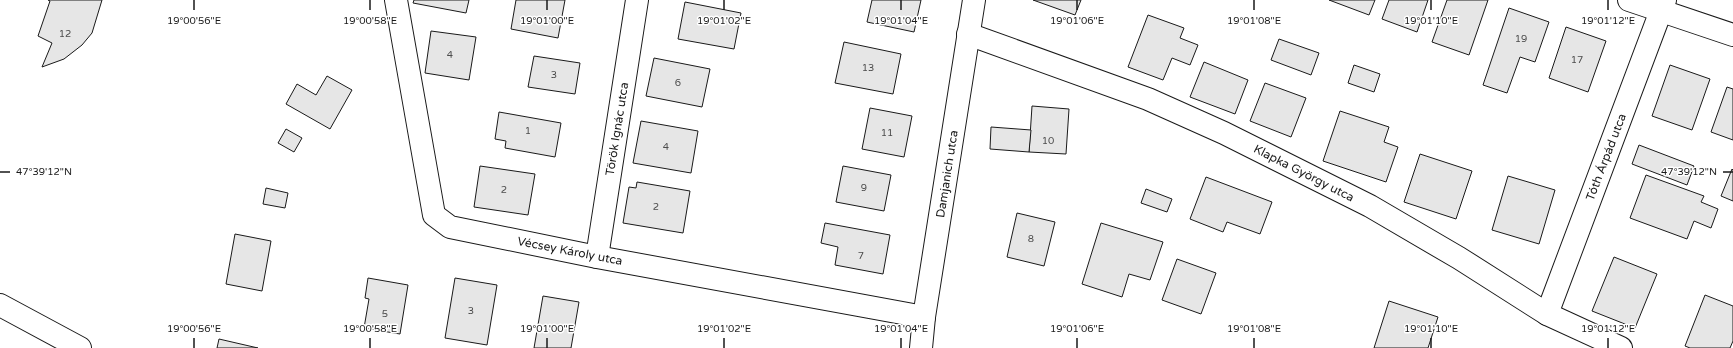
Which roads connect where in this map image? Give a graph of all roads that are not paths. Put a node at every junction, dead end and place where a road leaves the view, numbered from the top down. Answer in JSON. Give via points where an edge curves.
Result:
{"nodes":[{"id":1,"x":396,"y":0,"type":"edge"},
{"id":2,"x":636,"y":0,"type":"edge"},
{"id":3,"x":974,"y":0,"type":"edge"},
{"id":4,"x":1628,"y":0,"type":"edge"},
{"id":5,"x":1663,"y":5,"type":"edge"},
{"id":6,"x":968,"y":34,"type":"junction"},
{"id":7,"x":1733,"y":35,"type":"edge"},
{"id":8,"x":597,"y":257,"type":"junction"},
{"id":9,"x":0,"y":305,"type":"edge"},
{"id":10,"x":1547,"y":314,"type":"junction"},
{"id":11,"x":924,"y":317,"type":"junction"},
{"id":12,"x":80,"y":348,"type":"edge"},
{"id":13,"x":921,"y":348,"type":"edge"},
{"id":14,"x":1621,"y":348,"type":"edge"}],
"edges":[{"from":1,"to":8,"type":"street","name":"Vécsey Károly utca","via":[[434,215],[450,227]]},
{"from":2,"to":8,"type":"street","name":"Török Ignác utca"},
{"from":3,"to":6,"type":"street","name":"Damjanich utca"},
{"from":4,"to":5,"type":"street"},
{"from":5,"to":7,"type":"street"},
{"from":5,"to":10,"type":"street","name":"Tóth Árpád utca"},
{"from":6,"to":10,"type":"street","name":"Klapka György utca","via":[[1148,99],[1224,133],[1370,206]]},
{"from":6,"to":11,"type":"street","name":"Damjanich utca"},
{"from":8,"to":11,"type":"street","name":"Vécsey Károly utca"},
{"from":9,"to":12,"type":"street"},
{"from":10,"to":14,"type":"street","name":"Klapka György utca"},
{"from":11,"to":13,"type":"street","name":"Damjanich utca"}]}
